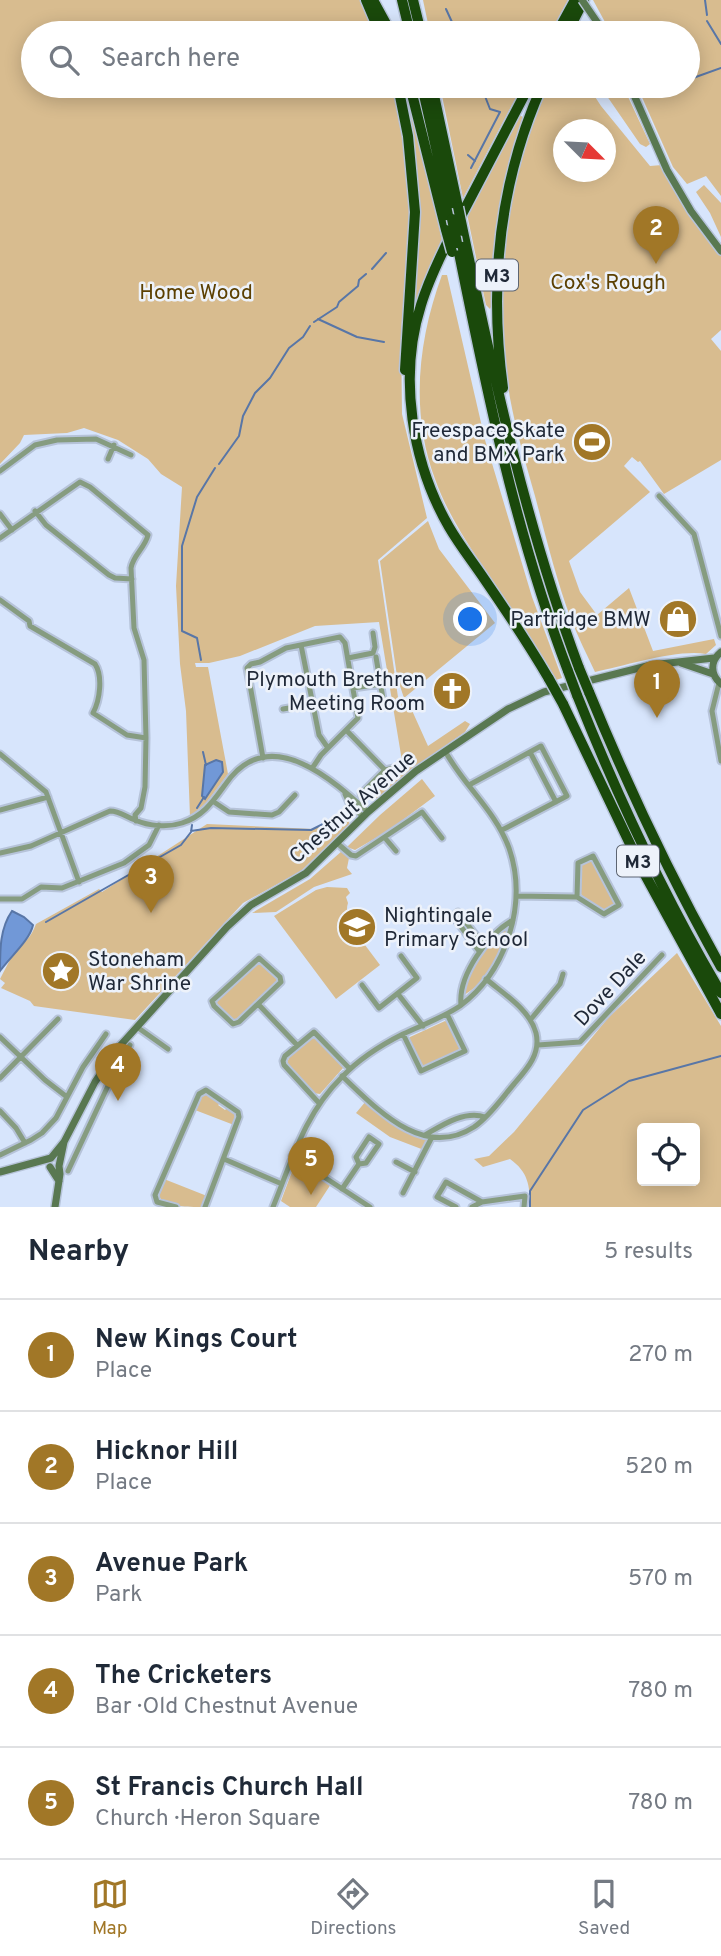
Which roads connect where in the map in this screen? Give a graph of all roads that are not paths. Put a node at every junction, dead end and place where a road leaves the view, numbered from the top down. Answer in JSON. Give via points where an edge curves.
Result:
{"nodes":[{"id":1,"x":366,"y":0,"type":"edge"},
{"id":2,"x":373,"y":0,"type":"edge"},
{"id":3,"x":402,"y":0,"type":"edge"},
{"id":4,"x":415,"y":0,"type":"edge"},
{"id":5,"x":575,"y":0,"type":"edge"},
{"id":6,"x":583,"y":0,"type":"edge"},
{"id":7,"x":375,"y":21,"type":"edge"},
{"id":8,"x":384,"y":21,"type":"edge"},
{"id":9,"x":407,"y":21,"type":"edge"},
{"id":10,"x":419,"y":21,"type":"edge"},
{"id":11,"x":564,"y":21,"type":"edge"},
{"id":12,"x":573,"y":21,"type":"edge"},
{"id":13,"x":596,"y":21,"type":"edge"},
{"id":14,"x":400,"y":98,"type":"edge"},
{"id":15,"x":413,"y":98,"type":"edge"},
{"id":16,"x":425,"y":98,"type":"edge"},
{"id":17,"x":435,"y":98,"type":"edge"},
{"id":18,"x":523,"y":98,"type":"edge"},
{"id":19,"x":537,"y":98,"type":"edge"},
{"id":20,"x":635,"y":98,"type":"edge"},
{"id":21,"x":454,"y":247,"type":"junction"},
{"id":22,"x":721,"y":251,"type":"edge"},
{"id":23,"x":412,"y":411,"type":"junction"},
{"id":24,"x":114,"y":445,"type":"junction"},
{"id":25,"x":131,"y":454,"type":"dead end"},
{"id":26,"x":108,"y":459,"type":"dead end"},
{"id":27,"x":517,"y":468,"type":"junction"},
{"id":28,"x":0,"y":471,"type":"edge"},
{"id":29,"x":659,"y":496,"type":"dead end"},
{"id":30,"x":35,"y":512,"type":"junction"},
{"id":31,"x":0,"y":514,"type":"edge"},
{"id":32,"x":12,"y":530,"type":"junction"},
{"id":33,"x":0,"y":538,"type":"edge"},
{"id":34,"x":132,"y":579,"type":"junction"},
{"id":35,"x":0,"y":600,"type":"edge"},
{"id":36,"x":373,"y":633,"type":"dead end"},
{"id":37,"x":721,"y":636,"type":"edge"},
{"id":38,"x":301,"y":645,"type":"junction"},
{"id":39,"x":721,"y":652,"type":"edge"},
{"id":40,"x":376,"y":657,"type":"dead end"},
{"id":41,"x":348,"y":658,"type":"junction"},
{"id":42,"x":714,"y":659,"type":"junction"},
{"id":43,"x":679,"y":662,"type":"junction"},
{"id":44,"x":713,"y":674,"type":"junction"},
{"id":45,"x":720,"y":683,"type":"edge"},
{"id":46,"x":381,"y":684,"type":"junction"},
{"id":47,"x":354,"y":688,"type":"junction"},
{"id":48,"x":719,"y":696,"type":"edge"},
{"id":49,"x":313,"y":704,"type":"junction"},
{"id":50,"x":384,"y":705,"type":"dead end"},
{"id":51,"x":283,"y":709,"type":"dead end"},
{"id":52,"x":347,"y":731,"type":"junction"},
{"id":53,"x":146,"y":738,"type":"junction"},
{"id":54,"x":328,"y":748,"type":"junction"},
{"id":55,"x":445,"y":751,"type":"junction"},
{"id":56,"x":530,"y":752,"type":"junction"},
{"id":57,"x":0,"y":754,"type":"edge"},
{"id":58,"x":263,"y":758,"type":"junction"},
{"id":59,"x":721,"y":758,"type":"edge"},
{"id":60,"x":313,"y":767,"type":"junction"},
{"id":61,"x":394,"y":768,"type":"dead end"},
{"id":62,"x":385,"y":770,"type":"junction"},
{"id":63,"x":469,"y":785,"type":"junction"},
{"id":64,"x":361,"y":794,"type":"dead end"},
{"id":65,"x":295,"y":795,"type":"dead end"},
{"id":66,"x":48,"y":797,"type":"junction"},
{"id":67,"x":214,"y":802,"type":"junction"},
{"id":68,"x":556,"y":802,"type":"junction"},
{"id":69,"x":267,"y":806,"type":"dead end"},
{"id":70,"x":0,"y":810,"type":"edge"},
{"id":71,"x":266,"y":814,"type":"junction"},
{"id":72,"x":365,"y":815,"type":"junction"},
{"id":73,"x":136,"y":821,"type":"junction"},
{"id":74,"x":159,"y":825,"type":"junction"},
{"id":75,"x":502,"y":830,"type":"junction"},
{"id":76,"x":61,"y":833,"type":"junction"},
{"id":77,"x":385,"y":838,"type":"junction"},
{"id":78,"x":442,"y":838,"type":"dead end"},
{"id":79,"x":337,"y":843,"type":"junction"},
{"id":80,"x":396,"y":851,"type":"dead end"},
{"id":81,"x":0,"y":853,"type":"edge"},
{"id":82,"x":79,"y":882,"type":"junction"},
{"id":83,"x":516,"y":896,"type":"junction"},
{"id":84,"x":577,"y":897,"type":"junction"},
{"id":85,"x":0,"y":899,"type":"edge"},
{"id":86,"x":513,"y":920,"type":"junction"},
{"id":87,"x":481,"y":949,"type":"junction"},
{"id":88,"x":662,"y":955,"type":"dead end"},
{"id":89,"x":401,"y":956,"type":"dead end"},
{"id":90,"x":721,"y":967,"type":"edge"},
{"id":91,"x":563,"y":974,"type":"dead end"},
{"id":92,"x":486,"y":979,"type":"junction"},
{"id":93,"x":362,"y":985,"type":"dead end"},
{"id":94,"x":398,"y":993,"type":"junction"},
{"id":95,"x":721,"y":993,"type":"edge"},
{"id":96,"x":258,"y":1004,"type":"junction"},
{"id":97,"x":461,"y":1005,"type":"junction"},
{"id":98,"x":447,"y":1014,"type":"junction"},
{"id":99,"x":721,"y":1014,"type":"edge"},
{"id":100,"x":58,"y":1019,"type":"dead end"},
{"id":101,"x":531,"y":1019,"type":"junction"},
{"id":102,"x":44,"y":1020,"type":"dead end"},
{"id":103,"x":51,"y":1026,"type":"junction"},
{"id":104,"x":423,"y":1026,"type":"junction"},
{"id":105,"x":137,"y":1027,"type":"junction"},
{"id":106,"x":106,"y":1034,"type":"dead end"},
{"id":107,"x":403,"y":1034,"type":"junction"},
{"id":108,"x":0,"y":1037,"type":"edge"},
{"id":109,"x":102,"y":1040,"type":"junction"},
{"id":110,"x":108,"y":1044,"type":"dead end"},
{"id":111,"x":130,"y":1045,"type":"dead end"},
{"id":112,"x":297,"y":1045,"type":"junction"},
{"id":113,"x":538,"y":1045,"type":"junction"},
{"id":114,"x":169,"y":1049,"type":"dead end"},
{"id":115,"x":20,"y":1057,"type":"junction"},
{"id":116,"x":350,"y":1069,"type":"junction"},
{"id":117,"x":342,"y":1076,"type":"junction"},
{"id":118,"x":0,"y":1078,"type":"edge"},
{"id":119,"x":91,"y":1090,"type":"junction"},
{"id":120,"x":67,"y":1097,"type":"junction"},
{"id":121,"x":103,"y":1097,"type":"junction"},
{"id":122,"x":319,"y":1103,"type":"junction"},
{"id":123,"x":0,"y":1111,"type":"edge"},
{"id":124,"x":485,"y":1117,"type":"junction"},
{"id":125,"x":425,"y":1135,"type":"junction"},
{"id":126,"x":432,"y":1138,"type":"junction"},
{"id":127,"x":25,"y":1143,"type":"junction"},
{"id":128,"x":0,"y":1155,"type":"edge"},
{"id":129,"x":292,"y":1156,"type":"junction"},
{"id":130,"x":224,"y":1160,"type":"junction"},
{"id":131,"x":396,"y":1162,"type":"dead end"},
{"id":132,"x":53,"y":1163,"type":"junction"},
{"id":133,"x":359,"y":1164,"type":"junction"},
{"id":134,"x":68,"y":1171,"type":"dead end"},
{"id":135,"x":0,"y":1172,"type":"edge"},
{"id":136,"x":415,"y":1172,"type":"junction"},
{"id":137,"x":282,"y":1184,"type":"junction"},
{"id":138,"x":342,"y":1189,"type":"junction"},
{"id":139,"x":403,"y":1193,"type":"dead end"},
{"id":140,"x":482,"y":1202,"type":"junction"},
{"id":141,"x":55,"y":1207,"type":"edge"},
{"id":142,"x":176,"y":1207,"type":"edge"},
{"id":143,"x":205,"y":1207,"type":"edge"},
{"id":144,"x":273,"y":1207,"type":"edge"},
{"id":145,"x":370,"y":1207,"type":"edge"},
{"id":146,"x":456,"y":1207,"type":"edge"},
{"id":147,"x":472,"y":1207,"type":"edge"},
{"id":148,"x":524,"y":1207,"type":"edge"}],
"edges":[{"from":1,"to":7,"type":"highway"},
{"from":2,"to":8,"type":"highway"},
{"from":3,"to":9,"type":"highway"},
{"from":4,"to":10,"type":"highway"},
{"from":5,"to":11,"type":"highway"},
{"from":6,"to":12,"type":"highway"},
{"from":6,"to":13,"type":"street","bridge":true},
{"from":14,"to":23,"type":"highway","number":"M3","via":[[415,212],[405,357]]},
{"from":15,"to":21,"type":"highway","number":"M3","bridge":true},
{"from":16,"to":21,"type":"highway","number":"M3","bridge":true},
{"from":17,"to":27,"type":"highway","number":"M3","bridge":true},
{"from":18,"to":23,"type":"highway","number":"M3","via":[[426,291],[411,361]]},
{"from":19,"to":27,"type":"highway","number":"M3","via":[[510,177],[495,299],[497,343]]},
{"from":20,"to":22,"type":"street","via":[[672,178]]},
{"from":21,"to":95,"type":"highway","number":"M3","bridge":true,"via":[[510,491],[568,671],[649,860]]},
{"from":23,"to":99,"type":"highway","number":"M3","bridge":true,"via":[[421,462],[442,515],[563,704],[643,871]]},
{"from":24,"to":25,"type":"street"},
{"from":24,"to":26,"type":"street"},
{"from":24,"to":28,"type":"street","via":[[91,438],[45,441]]},
{"from":27,"to":90,"type":"highway","number":"M3","bridge":true,"via":[[579,668],[644,822]]},
{"from":29,"to":37,"type":"street","via":[[694,534]]},
{"from":30,"to":32,"type":"street"},
{"from":30,"to":34,"type":"street","via":[[109,575]]},
{"from":30,"to":34,"type":"street","via":[[78,482],[90,487],[148,535],[133,561]]},
{"from":31,"to":32,"type":"street"},
{"from":32,"to":33,"type":"street"},
{"from":34,"to":53,"type":"street","via":[[134,628],[144,660]]},
{"from":35,"to":53,"type":"street","via":[[39,631],[96,664],[98,703],[93,713],[127,735]]},
{"from":36,"to":41,"type":"street","via":[[373,653]]},
{"from":38,"to":41,"type":"street","via":[[342,637]]},
{"from":38,"to":49,"type":"street"},
{"from":38,"to":58,"type":"street","via":[[247,668]]},
{"from":39,"to":42,"type":"street"},
{"from":40,"to":46,"type":"street"},
{"from":41,"to":47,"type":"street"},
{"from":42,"to":43,"type":"street","name":"Chestnut Avenue"},
{"from":42,"to":44,"type":"street"},
{"from":43,"to":44,"type":"street","name":"Chestnut Avenue"},
{"from":43,"to":55,"type":"street","name":"Chestnut Avenue","via":[[544,692],[508,709]]},
{"from":44,"to":45,"type":"street"},
{"from":45,"to":48,"type":"street"},
{"from":46,"to":47,"type":"street"},
{"from":46,"to":50,"type":"street"},
{"from":47,"to":52,"type":"street","via":[[358,716]]},
{"from":48,"to":59,"type":"street","via":[[712,711]]},
{"from":49,"to":51,"type":"street"},
{"from":49,"to":54,"type":"street","via":[[319,736]]},
{"from":52,"to":54,"type":"street"},
{"from":52,"to":62,"type":"street"},
{"from":53,"to":73,"type":"street","via":[[145,787]]},
{"from":54,"to":60,"type":"street"},
{"from":55,"to":63,"type":"street"},
{"from":55,"to":72,"type":"street","name":"Chestnut Avenue"},
{"from":56,"to":63,"type":"street"},
{"from":56,"to":68,"type":"street"},
{"from":56,"to":68,"type":"street","via":[[543,748],[567,796]]},
{"from":57,"to":66,"type":"street"},
{"from":58,"to":60,"type":"street","via":[[289,758]]},
{"from":58,"to":67,"type":"street","via":[[238,770]]},
{"from":60,"to":72,"type":"street"},
{"from":61,"to":62,"type":"street"},
{"from":62,"to":64,"type":"street"},
{"from":63,"to":75,"type":"street"},
{"from":65,"to":71,"type":"street","via":[[276,814]]},
{"from":66,"to":70,"type":"street"},
{"from":66,"to":76,"type":"street"},
{"from":67,"to":71,"type":"street","via":[[229,811]]},
{"from":67,"to":74,"type":"street","via":[[194,818]]},
{"from":68,"to":75,"type":"street"},
{"from":69,"to":71,"type":"street"},
{"from":72,"to":79,"type":"street","name":"Chestnut Avenue"},
{"from":73,"to":74,"type":"street"},
{"from":73,"to":76,"type":"street","via":[[110,811]]},
{"from":74,"to":82,"type":"street","via":[[149,845],[133,859]]},
{"from":75,"to":83,"type":"street","via":[[514,869]]},
{"from":76,"to":81,"type":"street"},
{"from":76,"to":82,"type":"street"},
{"from":77,"to":78,"type":"street","via":[[422,812]]},
{"from":77,"to":79,"type":"street","via":[[356,856]]},
{"from":77,"to":80,"type":"street"},
{"from":79,"to":105,"type":"street","name":"Chestnut Avenue","via":[[306,873],[240,913]]},
{"from":82,"to":85,"type":"street","via":[[62,888],[41,887],[22,899]]},
{"from":83,"to":84,"type":"street"},
{"from":83,"to":86,"type":"street"},
{"from":84,"to":84,"type":"street","via":[[578,864],[593,856],[620,905],[604,914]]},
{"from":86,"to":87,"type":"street"},
{"from":86,"to":92,"type":"street","via":[[504,951]]},
{"from":87,"to":87,"type":"street","via":[[458,912],[453,916]]},
{"from":87,"to":97,"type":"street","via":[[467,977]]},
{"from":88,"to":113,"type":"street","name":"Dove Dale","via":[[580,1042]]},
{"from":89,"to":94,"type":"street","via":[[417,978]]},
{"from":91,"to":101,"type":"street"},
{"from":92,"to":97,"type":"street"},
{"from":92,"to":101,"type":"street"},
{"from":93,"to":94,"type":"street","via":[[379,1008]]},
{"from":94,"to":104,"type":"street"},
{"from":96,"to":96,"type":"street","via":[[234,1024],[212,1001],[259,958],[281,980]]},
{"from":96,"to":112,"type":"street"},
{"from":97,"to":98,"type":"street"},
{"from":98,"to":104,"type":"street"},
{"from":98,"to":107,"type":"street","via":[[464,1051],[421,1071]]},
{"from":100,"to":103,"type":"street"},
{"from":101,"to":113,"type":"street"},
{"from":102,"to":103,"type":"street"},
{"from":103,"to":115,"type":"street"},
{"from":104,"to":107,"type":"street"},
{"from":105,"to":114,"type":"street"},
{"from":105,"to":119,"type":"street","name":"Chestnut Avenue"},
{"from":106,"to":109,"type":"street"},
{"from":107,"to":116,"type":"street"},
{"from":108,"to":115,"type":"street"},
{"from":109,"to":110,"type":"street"},
{"from":109,"to":120,"type":"street"},
{"from":111,"to":121,"type":"street"},
{"from":112,"to":116,"type":"street","via":[[315,1032]]},
{"from":112,"to":122,"type":"street","via":[[283,1062]]},
{"from":113,"to":124,"type":"street","via":[[531,1063]]},
{"from":115,"to":118,"type":"street"},
{"from":115,"to":120,"type":"street"},
{"from":116,"to":117,"type":"street"},
{"from":117,"to":122,"type":"street"},
{"from":117,"to":125,"type":"street","via":[[399,1126]]},
{"from":119,"to":121,"type":"street"},
{"from":119,"to":132,"type":"street","name":"Chestnut Avenue"},
{"from":120,"to":127,"type":"street","via":[[56,1118]]},
{"from":121,"to":134,"type":"street"},
{"from":122,"to":129,"type":"street"},
{"from":123,"to":127,"type":"street"},
{"from":124,"to":125,"type":"street","via":[[461,1118]]},
{"from":124,"to":126,"type":"street","via":[[466,1131]]},
{"from":125,"to":126,"type":"street"},
{"from":126,"to":136,"type":"street"},
{"from":127,"to":128,"type":"street"},
{"from":129,"to":137,"type":"street"},
{"from":129,"to":138,"type":"street"},
{"from":130,"to":137,"type":"street"},
{"from":130,"to":142,"type":"street","via":[[238,1112],[204,1091],[155,1197],[158,1203]]},
{"from":130,"to":143,"type":"street"},
{"from":131,"to":136,"type":"street"},
{"from":132,"to":135,"type":"street"},
{"from":132,"to":141,"type":"street","via":[[59,1182]]},
{"from":133,"to":133,"type":"street","via":[[366,1163],[379,1144],[369,1137],[356,1157]]},
{"from":133,"to":138,"type":"street"},
{"from":136,"to":139,"type":"street"},
{"from":137,"to":144,"type":"street"},
{"from":138,"to":145,"type":"street"},
{"from":140,"to":146,"type":"street","via":[[446,1182],[437,1197]]},
{"from":140,"to":147,"type":"street"},
{"from":140,"to":148,"type":"street","via":[[525,1196]]}]}
